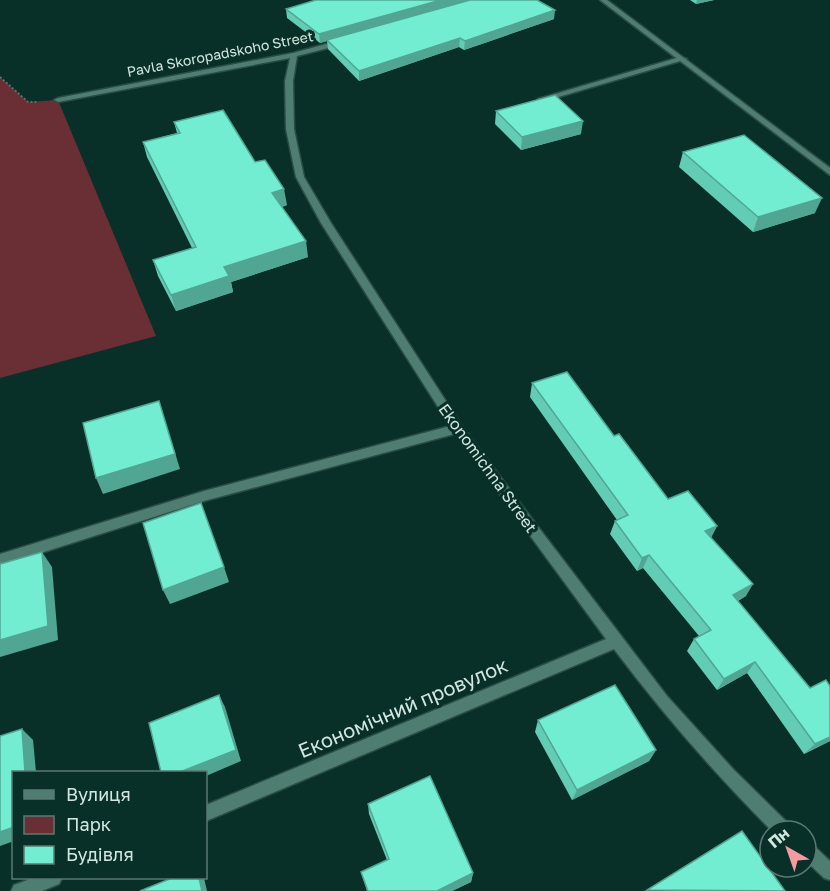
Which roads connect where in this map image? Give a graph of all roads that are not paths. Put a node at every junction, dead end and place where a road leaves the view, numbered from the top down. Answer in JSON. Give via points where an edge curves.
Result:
{"nodes":[{"id":1,"x":603,"y":0,"type":"edge"},
{"id":2,"x":350,"y":39,"type":"edge"},
{"id":3,"x":294,"y":55,"type":"junction"},
{"id":4,"x":683,"y":59,"type":"junction"},
{"id":5,"x":58,"y":100,"type":"road end"},
{"id":6,"x":535,"y":101,"type":"edge"},
{"id":7,"x":830,"y":172,"type":"edge"},
{"id":8,"x":458,"y":429,"type":"junction"},
{"id":9,"x":0,"y":560,"type":"edge"},
{"id":10,"x":617,"y":641,"type":"junction"},
{"id":11,"x":207,"y":813,"type":"edge"},
{"id":12,"x":772,"y":819,"type":"edge"},
{"id":13,"x":818,"y":861,"type":"edge"},
{"id":14,"x":830,"y":872,"type":"edge"},
{"id":15,"x":50,"y":879,"type":"edge"},
{"id":16,"x":20,"y":891,"type":"edge"}],
"edges":[{"from":1,"to":4,"type":"street"},
{"from":2,"to":3,"type":"street","name":"Pavla Skoropadskoho Street"},
{"from":3,"to":5,"type":"street","name":"Pavla Skoropadskoho Street"},
{"from":3,"to":8,"type":"street","name":"Ekonomichna Street","via":[[290,129],[300,177]]},
{"from":4,"to":6,"type":"street"},
{"from":4,"to":7,"type":"street"},
{"from":8,"to":9,"type":"street","via":[[204,496]]},
{"from":8,"to":10,"type":"street","name":"Ekonomichna Street"},
{"from":10,"to":11,"type":"street","name":"Економічний провулок"},
{"from":10,"to":12,"type":"street","name":"Ekonomichna Street","via":[[662,701]]},
{"from":13,"to":14,"type":"street"},
{"from":15,"to":16,"type":"street"}]}
